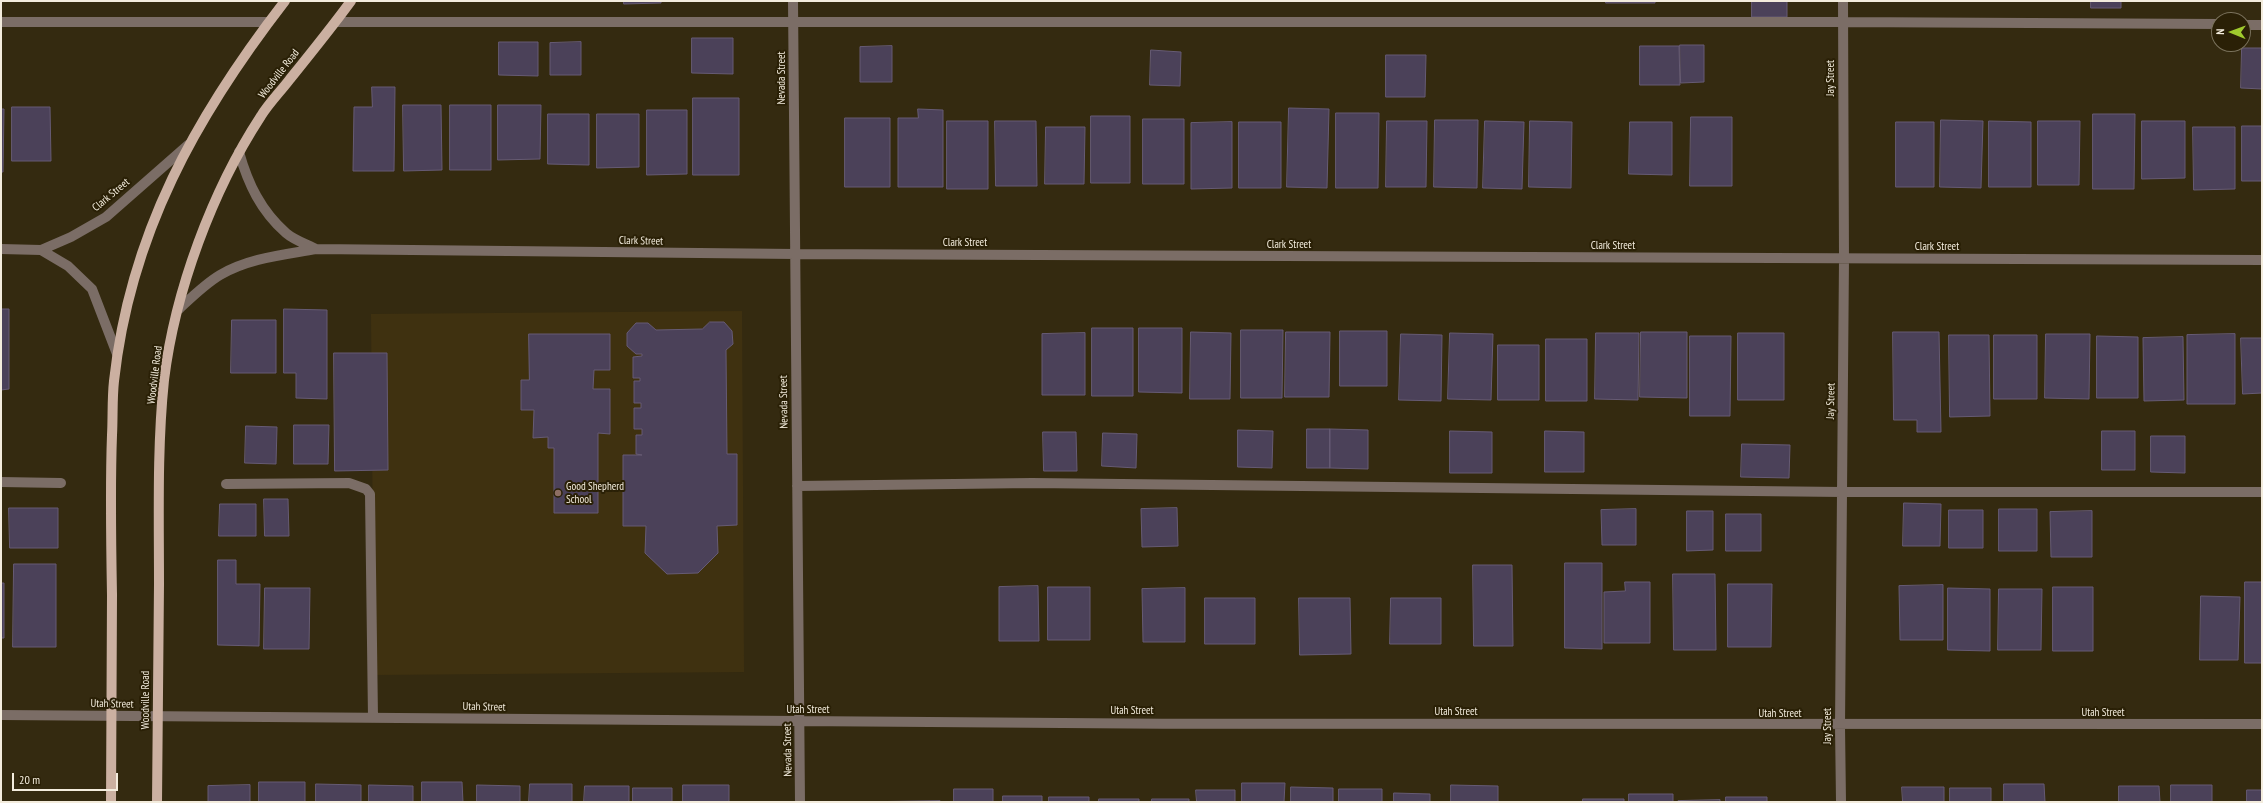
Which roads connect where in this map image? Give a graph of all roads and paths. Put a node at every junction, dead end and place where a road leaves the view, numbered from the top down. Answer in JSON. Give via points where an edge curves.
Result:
{"nodes":[{"id":1,"x":285,"y":1,"type":"edge"},
{"id":2,"x":351,"y":1,"type":"edge"},
{"id":3,"x":793,"y":1,"type":"edge"},
{"id":4,"x":1843,"y":1,"type":"edge"},
{"id":5,"x":1,"y":22,"type":"edge"},
{"id":6,"x":268,"y":22,"type":"junction"},
{"id":7,"x":336,"y":22,"type":"junction"},
{"id":8,"x":793,"y":22,"type":"junction"},
{"id":9,"x":1843,"y":22,"type":"junction"},
{"id":10,"x":2211,"y":24,"type":"edge"},
{"id":11,"x":2251,"y":24,"type":"edge"},
{"id":12,"x":2262,"y":25,"type":"edge"},
{"id":13,"x":188,"y":145,"type":"junction"},
{"id":14,"x":239,"y":152,"type":"junction"},
{"id":15,"x":1,"y":250,"type":"edge"},
{"id":16,"x":42,"y":250,"type":"junction"},
{"id":17,"x":316,"y":250,"type":"junction"},
{"id":18,"x":795,"y":254,"type":"junction"},
{"id":19,"x":1844,"y":259,"type":"junction"},
{"id":20,"x":2262,"y":260,"type":"edge"},
{"id":21,"x":179,"y":309,"type":"junction"},
{"id":22,"x":117,"y":354,"type":"junction"},
{"id":23,"x":1,"y":482,"type":"edge"},
{"id":24,"x":61,"y":483,"type":"dead end"},
{"id":25,"x":226,"y":484,"type":"dead end"},
{"id":26,"x":797,"y":486,"type":"junction"},
{"id":27,"x":1842,"y":492,"type":"junction"},
{"id":28,"x":2262,"y":492,"type":"edge"},
{"id":29,"x":1,"y":715,"type":"edge"},
{"id":30,"x":373,"y":718,"type":"junction"},
{"id":31,"x":800,"y":722,"type":"junction"},
{"id":32,"x":2262,"y":724,"type":"edge"},
{"id":33,"x":1840,"y":726,"type":"junction"},
{"id":34,"x":110,"y":802,"type":"edge"},
{"id":35,"x":157,"y":802,"type":"edge"},
{"id":36,"x":800,"y":802,"type":"edge"},
{"id":37,"x":1841,"y":802,"type":"edge"}],
"edges":[{"from":1,"to":6,"type":"main road"},
{"from":2,"to":7,"type":"main road","name":"Woodville Road"},
{"from":3,"to":8,"type":"street","name":"Nevada Street"},
{"from":4,"to":9,"type":"street","name":"Jay Street"},
{"from":5,"to":6,"type":"street"},
{"from":6,"to":13,"type":"main road","via":[[217,96]]},
{"from":7,"to":8,"type":"street"},
{"from":7,"to":14,"type":"main road","name":"Woodville Road","via":[[262,115]]},
{"from":8,"to":9,"type":"street"},
{"from":8,"to":18,"type":"street","name":"Nevada Street"},
{"from":9,"to":10,"type":"street"},
{"from":9,"to":19,"type":"street","name":"Jay Street"},
{"from":11,"to":12,"type":"street"},
{"from":13,"to":16,"type":"street","name":"Clark Street","via":[[106,217]]},
{"from":13,"to":22,"type":"main road","via":[[166,188],[143,249],[124,312]]},
{"from":14,"to":17,"type":"street","name":"Clark Street","via":[[248,181],[263,209],[287,234]]},
{"from":14,"to":21,"type":"main road","name":"Woodville Road","via":[[198,247]]},
{"from":15,"to":16,"type":"street","name":"Clark Street"},
{"from":16,"to":22,"type":"street","via":[[68,266],[92,289]]},
{"from":17,"to":18,"type":"street","name":"Clark Street"},
{"from":17,"to":21,"type":"street","name":"Clark Street","via":[[274,256],[243,264],[219,276]]},
{"from":18,"to":19,"type":"street","name":"Clark Street"},
{"from":18,"to":26,"type":"street","name":"Nevada Street"},
{"from":19,"to":20,"type":"street","name":"Clark Street"},
{"from":19,"to":27,"type":"street","name":"Jay Street"},
{"from":21,"to":35,"type":"main road","name":"Woodville Road","bridge":true,"via":[[164,380],[160,440]]},
{"from":22,"to":34,"type":"main road","bridge":true,"via":[[111,464]]},
{"from":23,"to":24,"type":"street"},
{"from":25,"to":30,"type":"street","via":[[349,483],[366,489],[370,494]]},
{"from":26,"to":27,"type":"street","via":[[1032,483]]},
{"from":26,"to":31,"type":"street","name":"Nevada Street"},
{"from":27,"to":28,"type":"street"},
{"from":27,"to":33,"type":"street","name":"Jay Street"},
{"from":29,"to":30,"type":"street","name":"Utah Street"},
{"from":30,"to":31,"type":"street","name":"Utah Street"},
{"from":31,"to":33,"type":"street","name":"Utah Street"},
{"from":31,"to":36,"type":"street","name":"Nevada Street"},
{"from":32,"to":33,"type":"street","name":"Utah Street"},
{"from":33,"to":37,"type":"street","name":"Jay Street"}]}
